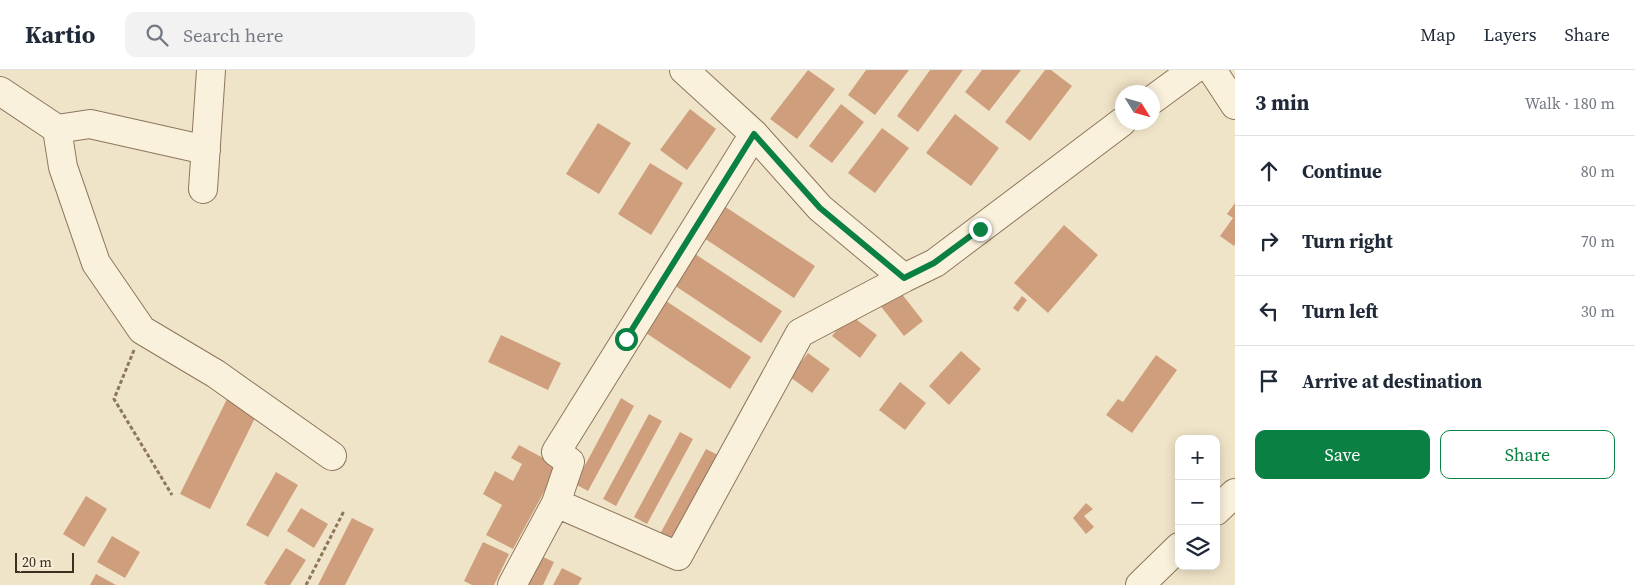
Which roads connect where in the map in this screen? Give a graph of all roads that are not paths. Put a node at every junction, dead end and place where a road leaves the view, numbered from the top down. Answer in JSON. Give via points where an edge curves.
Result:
{"nodes":[{"id":1,"x":211,"y":70,"type":"edge"},
{"id":2,"x":684,"y":70,"type":"edge"},
{"id":3,"x":1193,"y":70,"type":"edge"},
{"id":4,"x":1212,"y":70,"type":"edge"},
{"id":5,"x":0,"y":91,"type":"edge"},
{"id":6,"x":1160,"y":94,"type":"edge"},
{"id":7,"x":1235,"y":106,"type":"edge"},
{"id":8,"x":1115,"y":127,"type":"edge"},
{"id":9,"x":57,"y":129,"type":"junction"},
{"id":10,"x":754,"y":134,"type":"junction"},
{"id":11,"x":206,"y":150,"type":"junction"},
{"id":12,"x":203,"y":188,"type":"dead end"},
{"id":13,"x":904,"y":278,"type":"junction"},
{"id":14,"x":332,"y":456,"type":"dead end"},
{"id":15,"x":1235,"y":493,"type":"edge"},
{"id":16,"x":556,"y":503,"type":"junction"},
{"id":17,"x":1220,"y":507,"type":"edge"},
{"id":18,"x":1175,"y":551,"type":"edge"},
{"id":19,"x":512,"y":585,"type":"edge"},
{"id":20,"x":1140,"y":585,"type":"edge"}],
"edges":[{"from":1,"to":11,"type":"street"},
{"from":2,"to":10,"type":"street"},
{"from":3,"to":6,"type":"street"},
{"from":4,"to":7,"type":"street"},
{"from":5,"to":9,"type":"street"},
{"from":8,"to":13,"type":"street","via":[[934,263]]},
{"from":9,"to":11,"type":"street","via":[[90,124]]},
{"from":9,"to":14,"type":"street","via":[[63,166],[96,263],[142,330],[216,374]]},
{"from":10,"to":13,"type":"street","via":[[820,208]]},
{"from":10,"to":16,"type":"street","via":[[556,452],[570,462]]},
{"from":11,"to":12,"type":"street"},
{"from":13,"to":16,"type":"street","via":[[800,333],[678,556]]},
{"from":15,"to":17,"type":"street"},
{"from":16,"to":19,"type":"street"},
{"from":18,"to":20,"type":"street"}]}
